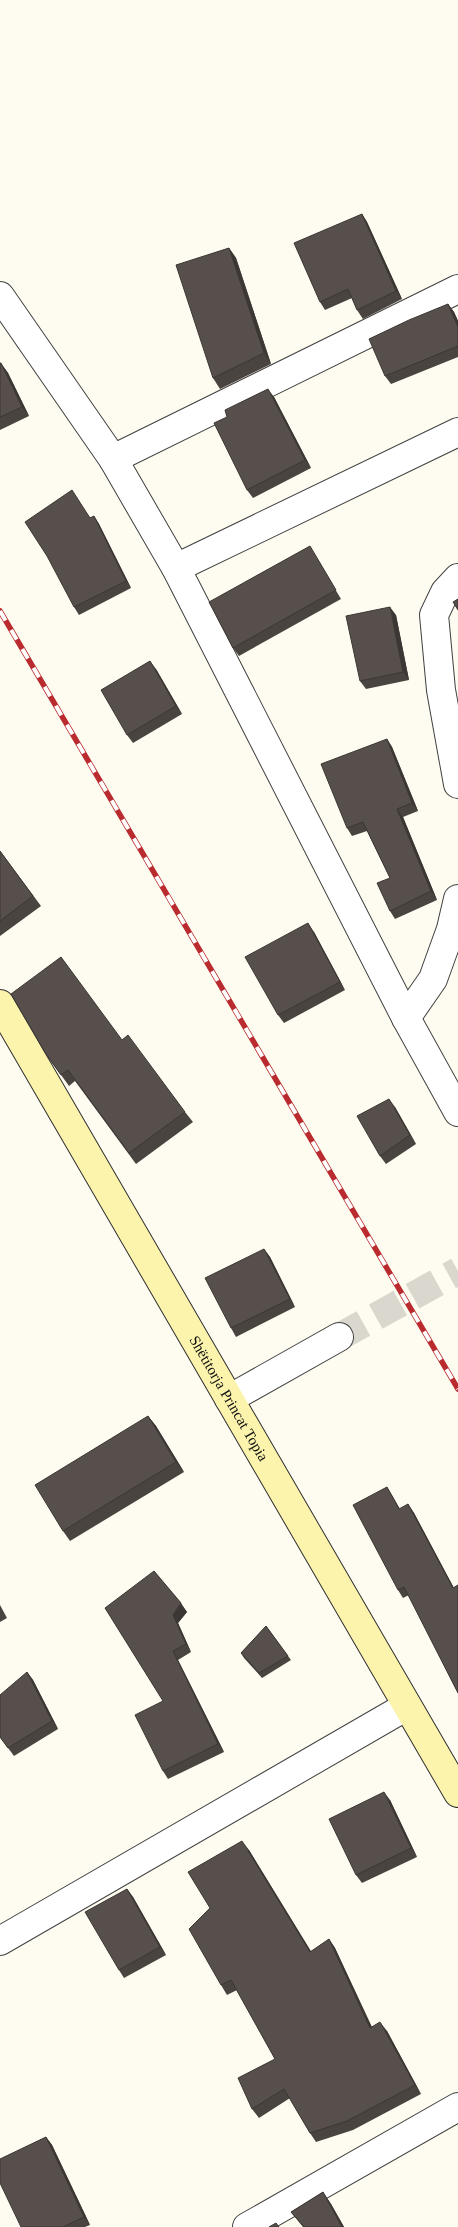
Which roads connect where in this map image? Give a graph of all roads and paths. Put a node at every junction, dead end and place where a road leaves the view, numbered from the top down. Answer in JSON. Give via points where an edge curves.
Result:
{"nodes":[{"id":1,"x":458,"y":289,"type":"edge"},
{"id":2,"x":0,"y":296,"type":"edge"},
{"id":3,"x":458,"y":432,"type":"edge"},
{"id":4,"x":113,"y":459,"type":"junction"},
{"id":5,"x":176,"y":568,"type":"junction"},
{"id":6,"x":458,"y":578,"type":"edge"},
{"id":7,"x":458,"y":784,"type":"edge"},
{"id":8,"x":458,"y":899,"type":"edge"},
{"id":9,"x":0,"y":1004,"type":"edge"},
{"id":10,"x":406,"y":1018,"type":"junction"},
{"id":11,"x":458,"y":1112,"type":"edge"},
{"id":12,"x":339,"y":1337,"type":"tunnel mouth"},
{"id":13,"x":229,"y":1399,"type":"junction"},
{"id":14,"x":407,"y":1706,"type":"junction"},
{"id":15,"x":458,"y":1793,"type":"edge"},
{"id":16,"x":0,"y":1941,"type":"edge"},
{"id":17,"x":458,"y":2107,"type":"edge"},
{"id":18,"x":247,"y":2227,"type":"edge"}],
"edges":[{"from":1,"to":4,"type":"street"},
{"from":2,"to":4,"type":"street"},
{"from":3,"to":5,"type":"street"},
{"from":4,"to":5,"type":"street"},
{"from":5,"to":10,"type":"street"},
{"from":6,"to":7,"type":"street","via":[[445,592],[434,614],[442,690]]},
{"from":8,"to":10,"type":"street","via":[[433,979]]},
{"from":9,"to":13,"type":"main road","name":"Shëtitorja Princat Topia"},
{"from":10,"to":11,"type":"street"},
{"from":12,"to":13,"type":"street"},
{"from":13,"to":14,"type":"main road","name":"Shëtitorja Princat Topia"},
{"from":14,"to":15,"type":"main road","name":"Shëtitorja Princat Topia"},
{"from":14,"to":16,"type":"street"},
{"from":17,"to":18,"type":"street"}]}
